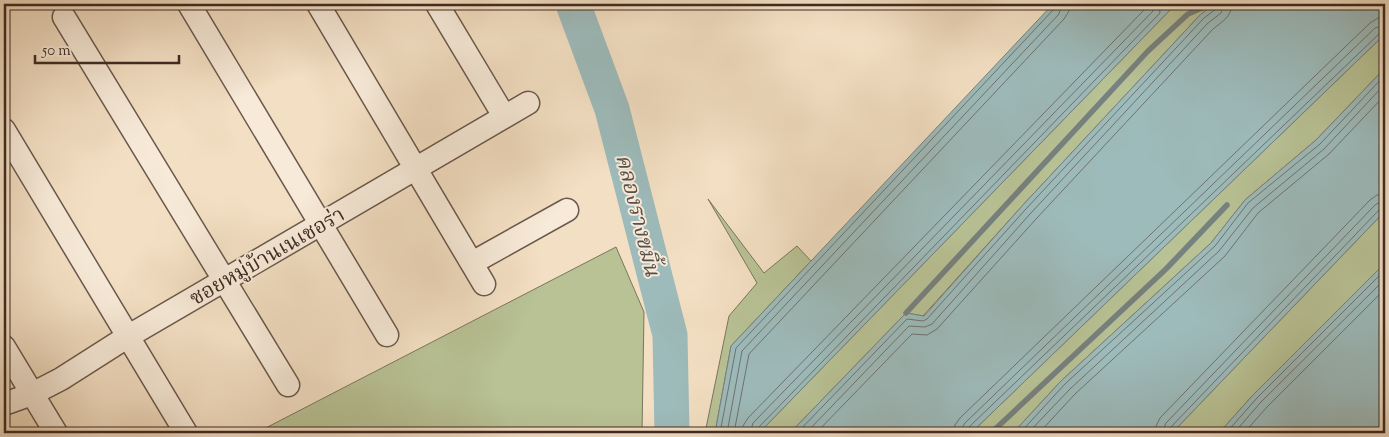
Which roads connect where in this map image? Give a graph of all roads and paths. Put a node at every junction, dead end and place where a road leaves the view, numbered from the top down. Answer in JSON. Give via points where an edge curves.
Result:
{"nodes":[{"id":1,"x":189,"y":4,"type":"edge"},
{"id":2,"x":318,"y":4,"type":"edge"},
{"id":3,"x":437,"y":4,"type":"edge"},
{"id":4,"x":64,"y":16,"type":"dead end"},
{"id":5,"x":528,"y":103,"type":"dead end"},
{"id":6,"x":504,"y":116,"type":"junction"},
{"id":7,"x":4,"y":130,"type":"edge"},
{"id":8,"x":415,"y":168,"type":"junction"},
{"id":9,"x":567,"y":210,"type":"dead end"},
{"id":10,"x":322,"y":225,"type":"junction"},
{"id":11,"x":472,"y":263,"type":"junction"},
{"id":12,"x":226,"y":280,"type":"junction"},
{"id":13,"x":484,"y":284,"type":"dead end"},
{"id":14,"x":387,"y":335,"type":"dead end"},
{"id":15,"x":128,"y":337,"type":"junction"},
{"id":16,"x":4,"y":346,"type":"edge"},
{"id":17,"x":288,"y":384,"type":"dead end"},
{"id":18,"x":32,"y":394,"type":"junction"},
{"id":19,"x":4,"y":404,"type":"edge"},
{"id":20,"x":56,"y":433,"type":"edge"},
{"id":21,"x":186,"y":433,"type":"edge"}],
"edges":[{"from":1,"to":10,"type":"street"},
{"from":2,"to":8,"type":"street"},
{"from":3,"to":6,"type":"street"},
{"from":4,"to":12,"type":"street"},
{"from":5,"to":6,"type":"street","name":"ซอยหมู่บ้านเนเชอร่า"},
{"from":6,"to":8,"type":"street","name":"ซอยหมู่บ้านเนเชอร่า"},
{"from":7,"to":15,"type":"street"},
{"from":8,"to":10,"type":"street","name":"ซอยหมู่บ้านเนเชอร่า"},
{"from":8,"to":11,"type":"street"},
{"from":9,"to":11,"type":"street"},
{"from":10,"to":12,"type":"street","name":"ซอยหมู่บ้านเนเชอร่า"},
{"from":10,"to":14,"type":"street"},
{"from":11,"to":13,"type":"street"},
{"from":12,"to":15,"type":"street","name":"ซอยหมู่บ้านเนเชอร่า"},
{"from":12,"to":17,"type":"street"},
{"from":15,"to":18,"type":"street","name":"ซอยหมู่บ้านเนเชอร่า"},
{"from":15,"to":21,"type":"street"},
{"from":16,"to":18,"type":"street"},
{"from":18,"to":19,"type":"street","name":"ซอยหมู่บ้านเนเชอร่า"},
{"from":18,"to":20,"type":"street"}]}
